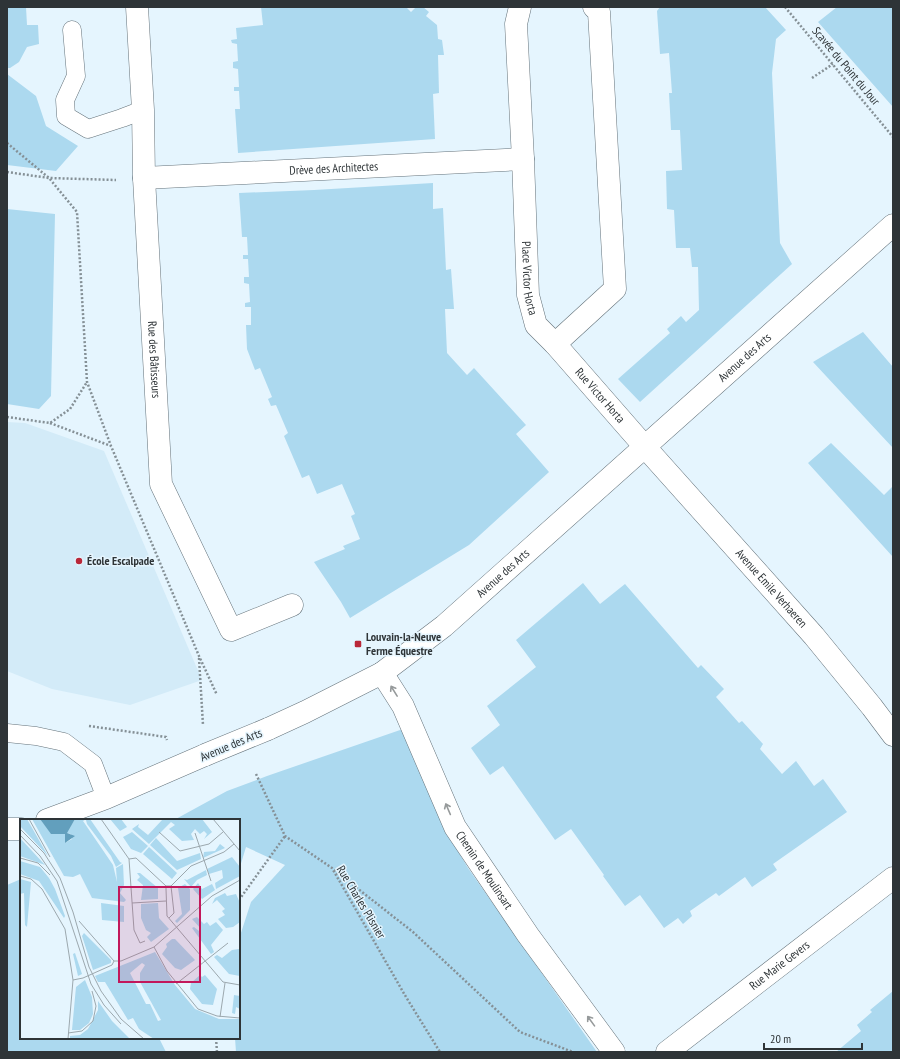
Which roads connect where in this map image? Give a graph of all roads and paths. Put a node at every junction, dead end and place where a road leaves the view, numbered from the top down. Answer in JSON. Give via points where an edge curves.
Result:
{"nodes":[{"id":1,"x":138,"y":7,"type":"edge"},
{"id":2,"x":520,"y":7,"type":"edge"},
{"id":3,"x":594,"y":7,"type":"edge"},
{"id":4,"x":785,"y":7,"type":"edge"},
{"id":5,"x":72,"y":30,"type":"dead end"},
{"id":6,"x":832,"y":64,"type":"junction"},
{"id":7,"x":812,"y":78,"type":"dead end"},
{"id":8,"x":143,"y":110,"type":"junction"},
{"id":9,"x":893,"y":137,"type":"edge"},
{"id":10,"x":7,"y":144,"type":"edge"},
{"id":11,"x":523,"y":159,"type":"junction"},
{"id":12,"x":7,"y":172,"type":"edge"},
{"id":13,"x":48,"y":178,"type":"junction"},
{"id":14,"x":144,"y":178,"type":"junction"},
{"id":15,"x":893,"y":225,"type":"edge"},
{"id":16,"x":555,"y":344,"type":"junction"},
{"id":17,"x":87,"y":382,"type":"junction"},
{"id":18,"x":7,"y":417,"type":"edge"},
{"id":19,"x":50,"y":423,"type":"junction"},
{"id":20,"x":112,"y":446,"type":"junction"},
{"id":21,"x":645,"y":447,"type":"junction"},
{"id":22,"x":292,"y":605,"type":"dead end"},
{"id":23,"x":199,"y":656,"type":"junction"},
{"id":24,"x":382,"y":673,"type":"junction"},
{"id":25,"x":217,"y":695,"type":"dead end"},
{"id":26,"x":83,"y":725,"type":"dead end"},
{"id":27,"x":7,"y":733,"type":"edge"},
{"id":28,"x":893,"y":735,"type":"edge"},
{"id":29,"x":205,"y":755,"type":"junction"},
{"id":30,"x":178,"y":766,"type":"junction"},
{"id":31,"x":256,"y":774,"type":"dead end"},
{"id":32,"x":106,"y":798,"type":"junction"},
{"id":33,"x":50,"y":819,"type":"edge"},
{"id":34,"x":7,"y":829,"type":"edge"},
{"id":35,"x":20,"y":829,"type":"edge"},
{"id":36,"x":285,"y":836,"type":"junction"},
{"id":37,"x":332,"y":868,"type":"junction"},
{"id":38,"x":893,"y":878,"type":"edge"},
{"id":39,"x":240,"y":899,"type":"edge"},
{"id":40,"x":216,"y":1039,"type":"edge"},
{"id":41,"x":217,"y":1052,"type":"edge"},
{"id":42,"x":440,"y":1052,"type":"edge"},
{"id":43,"x":573,"y":1052,"type":"edge"},
{"id":44,"x":614,"y":1052,"type":"edge"},
{"id":45,"x":666,"y":1052,"type":"edge"}],
"edges":[{"from":1,"to":8,"type":"street","name":"Rue des Bâtisseurs"},
{"from":2,"to":11,"type":"street","name":"Place Victor Horta","via":[[516,24]]},
{"from":3,"to":16,"type":"street","via":[[599,12],[614,289]]},
{"from":4,"to":6,"type":"path","name":"Scavée du Point du Jour"},
{"from":5,"to":8,"type":"lane","via":[[76,76],[65,100],[66,116],[88,129]]},
{"from":6,"to":7,"type":"path"},
{"from":6,"to":9,"type":"path","name":"Scavée du Point du Jour"},
{"from":8,"to":14,"type":"street","name":"Rue des Bâtisseurs"},
{"from":10,"to":13,"type":"path"},
{"from":11,"to":14,"type":"street","name":"Drève des Architectes"},
{"from":11,"to":16,"type":"street","name":"Place Victor Horta","via":[[528,295],[536,325]]},
{"from":12,"to":13,"type":"path"},
{"from":13,"to":14,"type":"path"},
{"from":13,"to":17,"type":"path","via":[[76,212]]},
{"from":14,"to":22,"type":"street","name":"Rue des Bâtisseurs","via":[[161,484],[231,630]]},
{"from":15,"to":21,"type":"street","name":"Avenue des Arts"},
{"from":16,"to":21,"type":"street","name":"Rue Victor Horta"},
{"from":17,"to":19,"type":"path","via":[[70,409]]},
{"from":17,"to":20,"type":"path"},
{"from":18,"to":19,"type":"path"},
{"from":19,"to":20,"type":"path"},
{"from":20,"to":23,"type":"path"},
{"from":21,"to":24,"type":"street","name":"Avenue des Arts","via":[[444,626]]},
{"from":21,"to":28,"type":"street","name":"Avenue Emile Verhaeren","via":[[814,636]]},
{"from":23,"to":25,"type":"path"},
{"from":23,"to":29,"type":"path"},
{"from":24,"to":29,"type":"street","name":"Avenue des Arts","bridge":true,"via":[[268,729]]},
{"from":44,"to":24,"type":"street","name":"Chemin de Moulinsart","one_way":true,"via":[[528,935],[455,827],[403,706]]},
{"from":26,"to":30,"type":"path","via":[[166,737]]},
{"from":27,"to":32,"type":"lane","via":[[64,742],[93,764]]},
{"from":29,"to":30,"type":"street","name":"Avenue des Arts"},
{"from":30,"to":32,"type":"street","name":"Avenue des Arts"},
{"from":31,"to":36,"type":"path"},
{"from":32,"to":33,"type":"street","name":"Avenue des Arts"},
{"from":34,"to":35,"type":"street"},
{"from":36,"to":37,"type":"path","name":"Rue Charles Plisnier"},
{"from":36,"to":39,"type":"path"},
{"from":37,"to":42,"type":"path","name":"Rue Charles Plisnier"},
{"from":37,"to":43,"type":"path","via":[[413,932],[520,1032]]},
{"from":38,"to":45,"type":"street","name":"Rue Marie Gevers"},
{"from":40,"to":41,"type":"path"}]}
